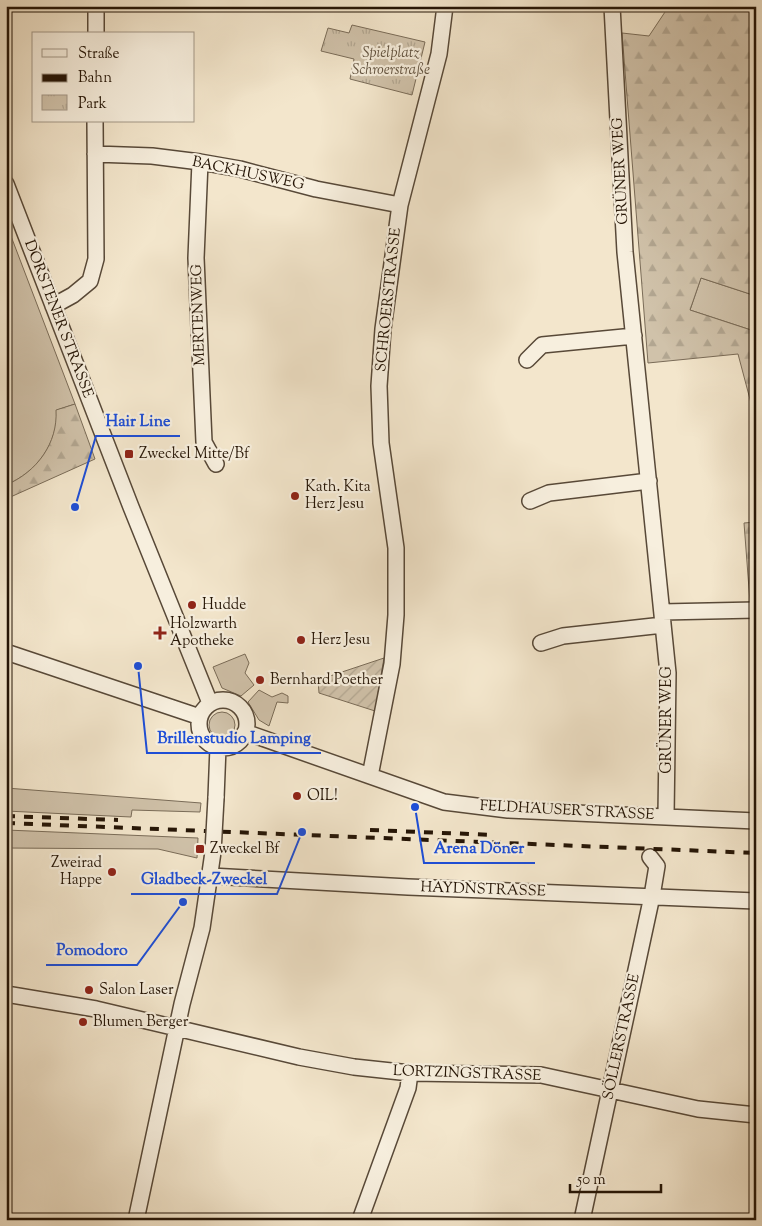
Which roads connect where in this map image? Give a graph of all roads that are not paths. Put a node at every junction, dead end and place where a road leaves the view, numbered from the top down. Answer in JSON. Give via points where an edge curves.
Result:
{"nodes":[{"id":1,"x":96,"y":6,"type":"edge"},
{"id":2,"x":445,"y":6,"type":"edge"},
{"id":3,"x":612,"y":6,"type":"edge"},
{"id":4,"x":96,"y":32,"type":"edge"},
{"id":5,"x":95,"y":122,"type":"edge"},
{"id":6,"x":95,"y":154,"type":"junction"},
{"id":7,"x":200,"y":162,"type":"junction"},
{"id":8,"x":6,"y":184,"type":"edge"},
{"id":9,"x":400,"y":205,"type":"junction"},
{"id":10,"x":53,"y":306,"type":"junction"},
{"id":11,"x":634,"y":336,"type":"junction"},
{"id":12,"x":527,"y":360,"type":"dead end"},
{"id":13,"x":216,"y":464,"type":"dead end"},
{"id":14,"x":649,"y":481,"type":"junction"},
{"id":15,"x":530,"y":501,"type":"dead end"},
{"id":16,"x":756,"y":610,"type":"edge"},
{"id":17,"x":663,"y":618,"type":"junction"},
{"id":18,"x":542,"y":643,"type":"dead end"},
{"id":19,"x":6,"y":652,"type":"edge"},
{"id":20,"x":210,"y":704,"type":"junction"},
{"id":21,"x":200,"y":717,"type":"junction"},
{"id":22,"x":245,"y":732,"type":"junction"},
{"id":23,"x":218,"y":748,"type":"junction"},
{"id":24,"x":370,"y":776,"type":"junction"},
{"id":25,"x":666,"y":816,"type":"junction"},
{"id":26,"x":756,"y":821,"type":"edge"},
{"id":27,"x":650,"y":857,"type":"dead end"},
{"id":28,"x":211,"y":876,"type":"junction"},
{"id":29,"x":652,"y":896,"type":"junction"},
{"id":30,"x":756,"y":901,"type":"edge"},
{"id":31,"x":6,"y":994,"type":"edge"},
{"id":32,"x":178,"y":1030,"type":"junction"},
{"id":33,"x":410,"y":1073,"type":"junction"},
{"id":34,"x":610,"y":1090,"type":"junction"},
{"id":35,"x":756,"y":1115,"type":"edge"},
{"id":36,"x":136,"y":1220,"type":"edge"},
{"id":37,"x":360,"y":1220,"type":"edge"},
{"id":38,"x":582,"y":1220,"type":"edge"}],
"edges":[{"from":1,"to":4,"type":"street"},
{"from":2,"to":9,"type":"street","name":"SCHROERSTRASSE","via":[[439,54]]},
{"from":3,"to":11,"type":"street","name":"GRÜNER WEG"},
{"from":5,"to":6,"type":"street"},
{"from":6,"to":7,"type":"street","name":"BACKHUSWEG"},
{"from":6,"to":10,"type":"street","via":[[96,259],[90,281]]},
{"from":7,"to":9,"type":"street","name":"BACKHUSWEG"},
{"from":7,"to":13,"type":"street","name":"MERTENWEG","via":[[196,258],[204,442]]},
{"from":8,"to":10,"type":"street","name":"DORSTENER STRASSE"},
{"from":9,"to":24,"type":"street","name":"SCHROERSTRASSE","via":[[383,329],[379,386],[384,470],[396,548],[396,614],[392,664]]},
{"from":10,"to":20,"type":"street","name":"DORSTENER STRASSE"},
{"from":11,"to":12,"type":"street","via":[[542,345]]},
{"from":11,"to":14,"type":"street","name":"GRÜNER WEG"},
{"from":14,"to":15,"type":"street","via":[[549,494]]},
{"from":14,"to":17,"type":"street","name":"GRÜNER WEG"},
{"from":16,"to":17,"type":"street"},
{"from":17,"to":18,"type":"street","via":[[563,636]]},
{"from":17,"to":25,"type":"street","name":"GRÜNER WEG","via":[[668,673]]},
{"from":19,"to":21,"type":"street"},
{"from":20,"to":21,"type":"street"},
{"from":20,"to":22,"type":"street","via":[[226,700],[237,705],[245,717]]},
{"from":21,"to":23,"type":"street","via":[[202,735]]},
{"from":22,"to":23,"type":"street","via":[[233,745]]},
{"from":22,"to":24,"type":"street","name":"FELDHAUSER STRASSE"},
{"from":23,"to":28,"type":"street","bridge":true},
{"from":24,"to":25,"type":"street","name":"FELDHAUSER STRASSE","via":[[444,802],[472,806]]},
{"from":25,"to":26,"type":"street","name":"FELDHAUSER STRASSE"},
{"from":27,"to":29,"type":"street","name":"SÖLLERSTRASSE","via":[[657,866]]},
{"from":28,"to":29,"type":"street","name":"HAYDNSTRASSE"},
{"from":28,"to":32,"type":"street"},
{"from":29,"to":30,"type":"street","name":"HAYDNSTRASSE"},
{"from":29,"to":34,"type":"street","name":"SÖLLERSTRASSE"},
{"from":31,"to":32,"type":"street","name":"LORTZINGSTRASSE","via":[[96,1009]]},
{"from":32,"to":33,"type":"street","name":"LORTZINGSTRASSE","via":[[299,1058]]},
{"from":32,"to":36,"type":"street"},
{"from":33,"to":34,"type":"street","name":"LORTZINGSTRASSE","via":[[541,1075]]},
{"from":33,"to":37,"type":"street","via":[[408,1088]]},
{"from":34,"to":35,"type":"street","name":"LORTZINGSTRASSE","via":[[698,1109]]},
{"from":34,"to":38,"type":"street","name":"SÖLLERSTRASSE"}]}
